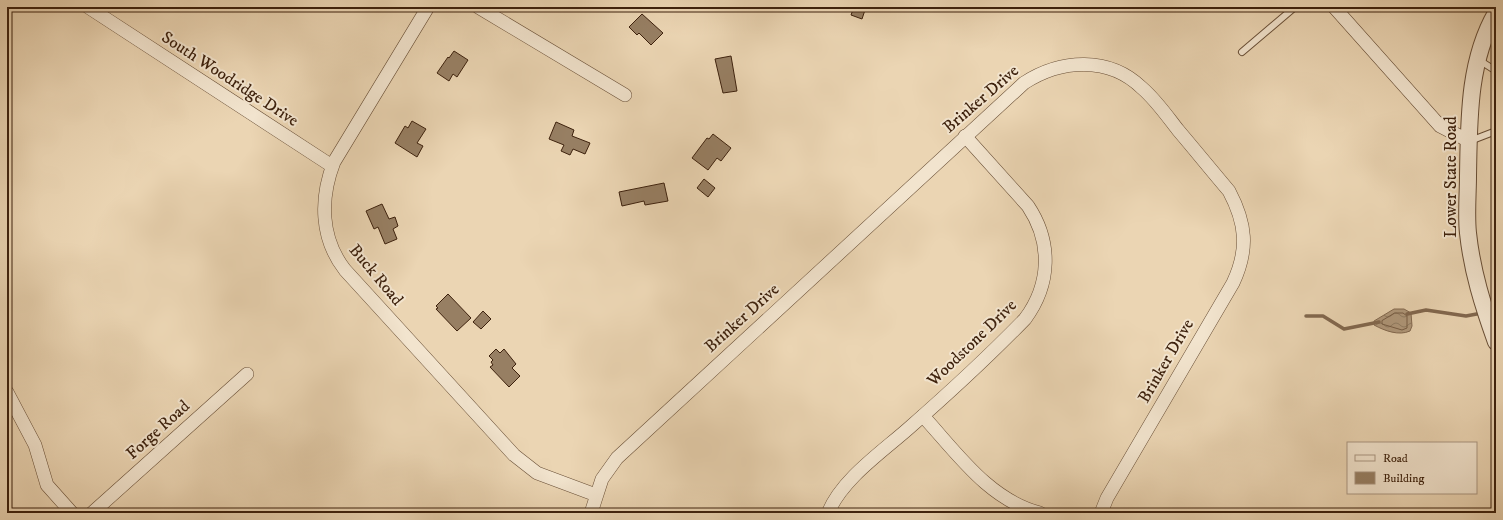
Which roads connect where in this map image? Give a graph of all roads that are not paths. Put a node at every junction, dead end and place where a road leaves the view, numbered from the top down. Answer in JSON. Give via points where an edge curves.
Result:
{"nodes":[{"id":1,"x":88,"y":7,"type":"edge"},
{"id":2,"x":428,"y":7,"type":"edge"},
{"id":3,"x":478,"y":7,"type":"edge"},
{"id":4,"x":1295,"y":7,"type":"edge"},
{"id":5,"x":1334,"y":7,"type":"edge"},
{"id":6,"x":1496,"y":13,"type":"edge"},
{"id":7,"x":1242,"y":52,"type":"dead end"},
{"id":8,"x":1478,"y":60,"type":"junction"},
{"id":9,"x":1496,"y":71,"type":"edge"},
{"id":10,"x":625,"y":95,"type":"dead end"},
{"id":11,"x":1496,"y":131,"type":"edge"},
{"id":12,"x":965,"y":136,"type":"junction"},
{"id":13,"x":1468,"y":141,"type":"junction"},
{"id":14,"x":332,"y":166,"type":"junction"},
{"id":15,"x":1496,"y":342,"type":"edge"},
{"id":16,"x":247,"y":374,"type":"dead end"},
{"id":17,"x":7,"y":392,"type":"edge"},
{"id":18,"x":923,"y":416,"type":"junction"},
{"id":19,"x":596,"y":495,"type":"junction"},
{"id":20,"x":72,"y":513,"type":"edge"},
{"id":21,"x":92,"y":513,"type":"edge"},
{"id":22,"x":591,"y":513,"type":"edge"},
{"id":23,"x":828,"y":513,"type":"edge"},
{"id":24,"x":1040,"y":513,"type":"edge"},
{"id":25,"x":1101,"y":513,"type":"edge"}],
"edges":[{"from":1,"to":14,"type":"street","name":"South Woodridge Drive"},
{"from":2,"to":14,"type":"street","name":"Buck Road"},
{"from":3,"to":10,"type":"street"},
{"from":4,"to":7,"type":"lane"},
{"from":5,"to":13,"type":"street","via":[[1440,126]]},
{"from":6,"to":8,"type":"street","name":"Lower State Road"},
{"from":8,"to":9,"type":"lane"},
{"from":8,"to":13,"type":"street","name":"Lower State Road","via":[[1473,82]]},
{"from":11,"to":13,"type":"lane"},
{"from":12,"to":18,"type":"street","name":"Woodstone Drive","via":[[1035,216],[1044,240],[1046,271],[1037,301],[1025,319]]},
{"from":12,"to":19,"type":"street","name":"Brinker Drive","via":[[616,458],[602,479]]},
{"from":12,"to":25,"type":"street","name":"Brinker Drive","via":[[1035,76],[1058,66],[1096,65],[1115,70],[1142,87],[1229,191],[1238,207],[1244,237],[1237,274],[1107,498]]},
{"from":13,"to":15,"type":"street","name":"Lower State Road","via":[[1468,232],[1481,299]]},
{"from":14,"to":19,"type":"street","name":"Buck Road","via":[[325,193],[324,217],[330,242],[345,270],[525,465],[537,473]]},
{"from":16,"to":21,"type":"street","name":"Forge Road"},
{"from":17,"to":20,"type":"street","via":[[35,445],[47,485]]},
{"from":18,"to":23,"type":"street","name":"Woodstone Drive","via":[[847,484]]},
{"from":18,"to":24,"type":"street","via":[[987,485],[1016,505]]},
{"from":19,"to":22,"type":"street","name":"Brinker Drive"}]}
